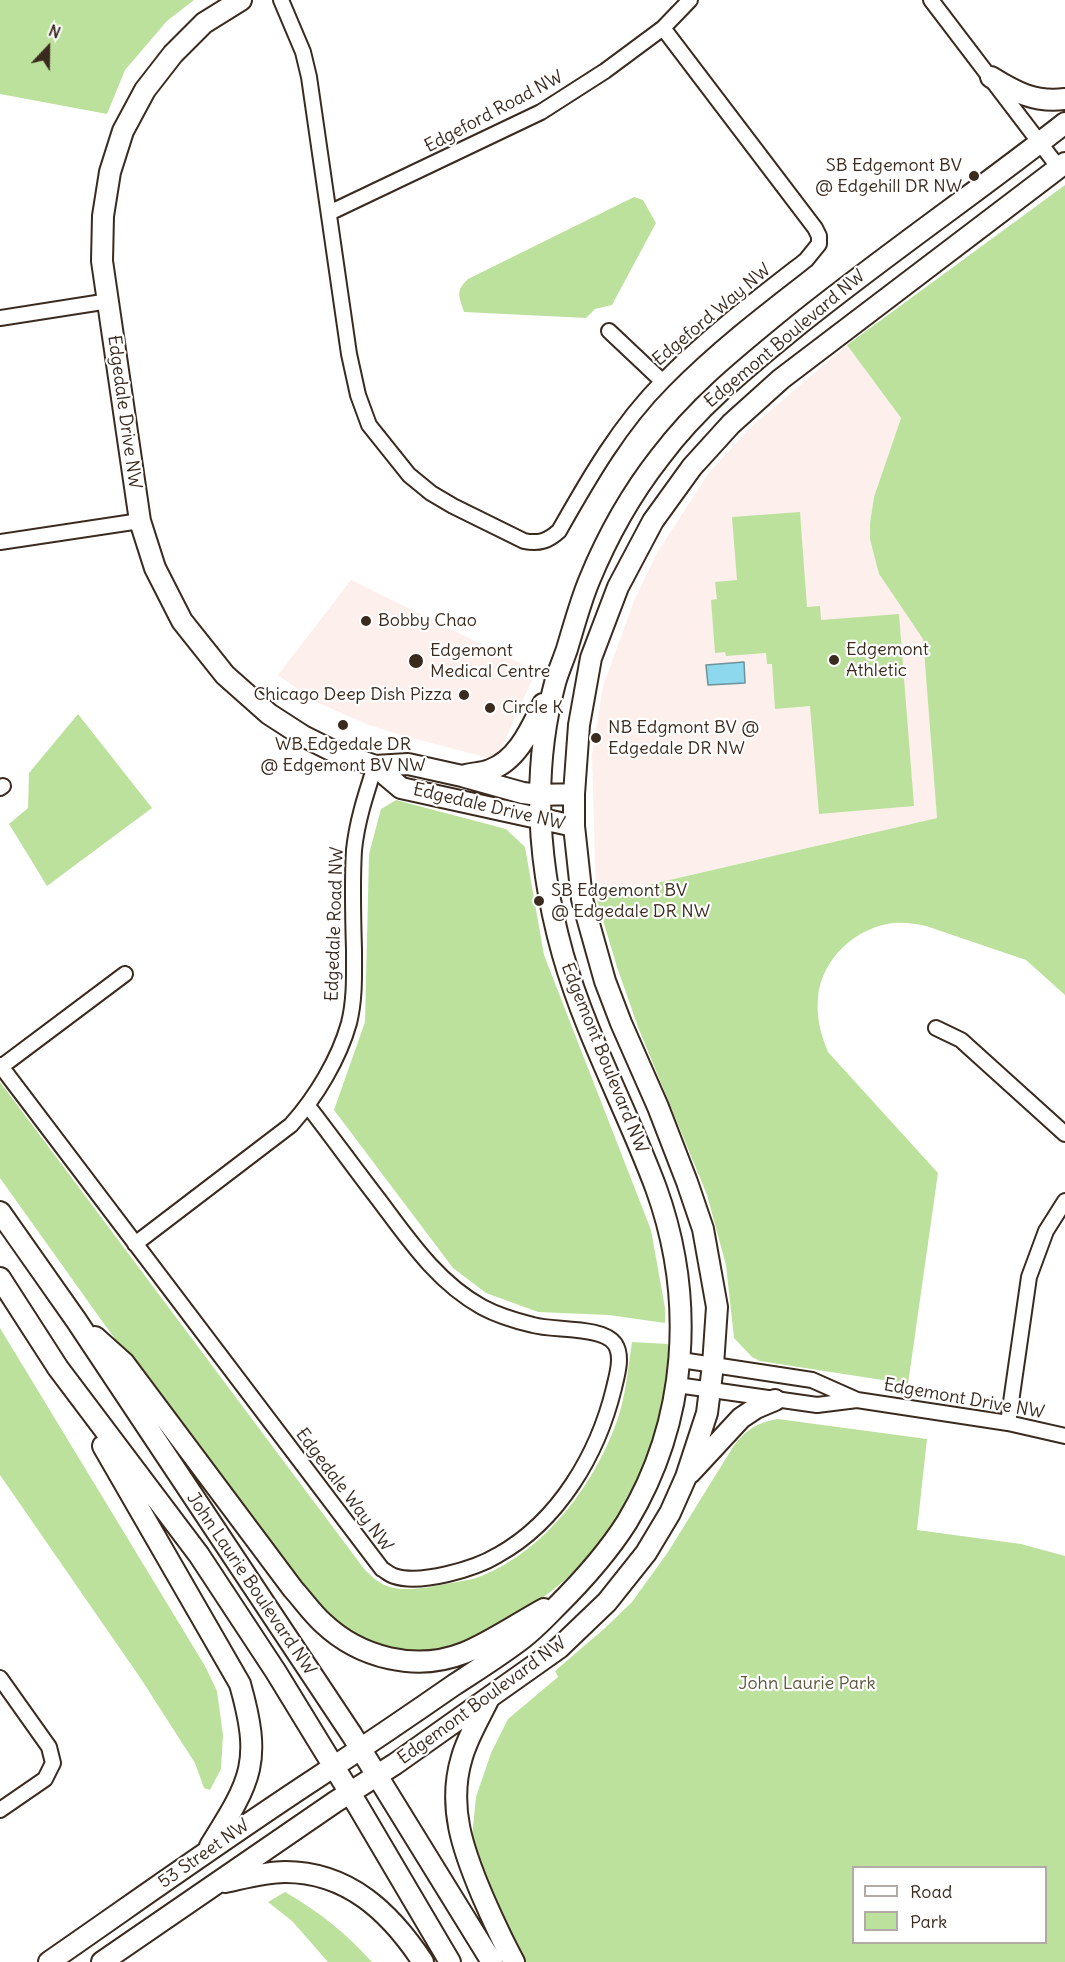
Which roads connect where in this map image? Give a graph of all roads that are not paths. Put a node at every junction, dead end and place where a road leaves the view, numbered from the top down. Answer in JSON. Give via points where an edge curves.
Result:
{"nodes":[{"id":1,"x":241,"y":0,"type":"edge"},
{"id":2,"x":281,"y":0,"type":"edge"},
{"id":3,"x":690,"y":0,"type":"edge"},
{"id":4,"x":931,"y":0,"type":"edge"},
{"id":5,"x":663,"y":28,"type":"junction"},
{"id":6,"x":990,"y":76,"type":"junction"},
{"id":7,"x":1065,"y":99,"type":"edge"},
{"id":8,"x":1065,"y":123,"type":"edge"},
{"id":9,"x":1040,"y":142,"type":"junction"},
{"id":10,"x":1062,"y":165,"type":"edge"},
{"id":11,"x":329,"y":213,"type":"junction"},
{"id":12,"x":108,"y":301,"type":"junction"},
{"id":13,"x":0,"y":318,"type":"edge"},
{"id":14,"x":609,"y":331,"type":"dead end"},
{"id":15,"x":662,"y":381,"type":"junction"},
{"id":16,"x":140,"y":521,"type":"junction"},
{"id":17,"x":0,"y":542,"type":"edge"},
{"id":18,"x":555,"y":680,"type":"junction"},
{"id":19,"x":375,"y":766,"type":"junction"},
{"id":20,"x":462,"y":776,"type":"junction"},
{"id":21,"x":573,"y":794,"type":"junction"},
{"id":22,"x":539,"y":795,"type":"junction"},
{"id":23,"x":539,"y":819,"type":"junction"},
{"id":24,"x":574,"y":826,"type":"junction"},
{"id":25,"x":125,"y":974,"type":"dead end"},
{"id":26,"x":936,"y":1028,"type":"dead end"},
{"id":27,"x":1,"y":1066,"type":"edge"},
{"id":28,"x":308,"y":1106,"type":"junction"},
{"id":29,"x":1065,"y":1134,"type":"edge"},
{"id":30,"x":1065,"y":1202,"type":"edge"},
{"id":31,"x":0,"y":1212,"type":"edge"},
{"id":32,"x":135,"y":1244,"type":"junction"},
{"id":33,"x":0,"y":1278,"type":"edge"},
{"id":34,"x":76,"y":1320,"type":"junction"},
{"id":35,"x":681,"y":1360,"type":"junction"},
{"id":36,"x":713,"y":1365,"type":"junction"},
{"id":37,"x":58,"y":1368,"type":"junction"},
{"id":38,"x":677,"y":1385,"type":"junction"},
{"id":39,"x":710,"y":1390,"type":"junction"},
{"id":40,"x":775,"y":1400,"type":"junction"},
{"id":41,"x":857,"y":1400,"type":"junction"},
{"id":42,"x":1008,"y":1423,"type":"junction"},
{"id":43,"x":1065,"y":1436,"type":"edge"},
{"id":44,"x":686,"y":1477,"type":"junction"},
{"id":45,"x":565,"y":1598,"type":"junction"},
{"id":46,"x":0,"y":1678,"type":"edge"},
{"id":47,"x":489,"y":1697,"type":"junction"},
{"id":48,"x":361,"y":1749,"type":"junction"},
{"id":49,"x":334,"y":1767,"type":"junction"},
{"id":50,"x":377,"y":1775,"type":"junction"},
{"id":51,"x":350,"y":1793,"type":"junction"},
{"id":52,"x":0,"y":1810,"type":"edge"},
{"id":53,"x":206,"y":1853,"type":"junction"},
{"id":54,"x":216,"y":1883,"type":"junction"},
{"id":55,"x":49,"y":1962,"type":"edge"},
{"id":56,"x":102,"y":1962,"type":"edge"},
{"id":57,"x":423,"y":1962,"type":"edge"},
{"id":58,"x":450,"y":1962,"type":"edge"},
{"id":59,"x":492,"y":1962,"type":"edge"},
{"id":60,"x":514,"y":1962,"type":"edge"}],
"edges":[{"from":1,"to":12,"type":"main road","name":"Edgedale Drive NW","via":[[204,23],[173,54],[145,90],[123,132],[110,172],[103,216],[102,261]]},
{"from":2,"to":11,"type":"street","name":"Edgeford Way NW","via":[[309,77]]},
{"from":3,"to":5,"type":"street","name":"Edgeford Road NW"},
{"from":4,"to":6,"type":"street"},
{"from":5,"to":11,"type":"street","name":"Edgeford Road NW","via":[[541,112]]},
{"from":5,"to":15,"type":"street","name":"Edgeford Way NW","via":[[814,228],[819,244],[806,260]]},
{"from":6,"to":7,"type":"main road","via":[[1034,99]]},
{"from":6,"to":9,"type":"street"},
{"from":8,"to":9,"type":"main road","name":"Edgemont Boulevard NW"},
{"from":9,"to":10,"type":"street"},
{"from":9,"to":18,"type":"main road","name":"Edgemont Boulevard NW","via":[[833,297],[729,380],[690,420],[655,462],[616,524],[588,582]]},
{"from":10,"to":21,"type":"main road","name":"Edgemont Boulevard NW","via":[[781,379],[731,424],[687,474],[639,545],[603,622],[591,658],[579,725]]},
{"from":11,"to":15,"type":"street","name":"Edgeford Way NW","via":[[348,354],[369,424],[409,475],[431,493],[524,542],[536,544],[559,531],[598,463]]},
{"from":12,"to":13,"type":"street"},
{"from":12,"to":16,"type":"main road","name":"Edgedale Drive NW"},
{"from":14,"to":15,"type":"street"},
{"from":16,"to":17,"type":"street"},
{"from":16,"to":19,"type":"main road","name":"Edgedale Drive NW","via":[[155,568],[182,621],[225,675],[269,714],[303,736]]},
{"from":18,"to":20,"type":"main road","via":[[513,754],[490,770]]},
{"from":18,"to":22,"type":"main road","name":"Edgemont Boulevard NW"},
{"from":19,"to":20,"type":"main road","name":"Edgedale Drive NW","via":[[408,764]]},
{"from":19,"to":23,"type":"main road","name":"Edgedale Drive NW","via":[[401,788]]},
{"from":19,"to":28,"type":"street","name":"Edgedale Road NW","via":[[359,817],[355,847],[354,978],[349,1022],[340,1049]]},
{"from":20,"to":22,"type":"main road","name":"Edgedale Drive NW"},
{"from":21,"to":22,"type":"main road","name":"Edgedale Drive NW"},
{"from":21,"to":24,"type":"main road","name":"Edgemont Boulevard NW"},
{"from":22,"to":23,"type":"main road","name":"Edgemont Boulevard NW"},
{"from":23,"to":24,"type":"main road","name":"Edgedale Drive NW"},
{"from":23,"to":35,"type":"main road","name":"Edgemont Boulevard NW","via":[[545,871],[563,954],[670,1231],[680,1288]]},
{"from":24,"to":36,"type":"main road","name":"Edgemont Boulevard NW","via":[[582,899],[601,970],[703,1229],[717,1307]]},
{"from":25,"to":27,"type":"street"},
{"from":26,"to":29,"type":"street","via":[[961,1040]]},
{"from":27,"to":32,"type":"street","name":"Edgedale Way NW"},
{"from":28,"to":32,"type":"street","name":"Edgedale Road NW","via":[[268,1144]]},
{"from":28,"to":32,"type":"street","name":"Edgedale Way NW","via":[[399,1227],[449,1284],[483,1307],[514,1320],[604,1335],[615,1345],[618,1367],[609,1410],[581,1472],[536,1527],[506,1551],[462,1571],[426,1577],[394,1576],[382,1569]]},
{"from":30,"to":42,"type":"street","via":[[1046,1231],[1029,1277]]},
{"from":31,"to":34,"type":"main road","name":"John Laurie Boulevard NW"},
{"from":33,"to":37,"type":"main road","name":"John Laurie Boulevard NW"},
{"from":34,"to":45,"type":"main road","via":[[124,1363],[293,1589],[323,1624],[351,1644],[381,1658],[411,1662],[439,1659],[464,1653]]},
{"from":34,"to":48,"type":"main road","name":"John Laurie Boulevard NW"},
{"from":35,"to":36,"type":"street","name":"Edgemont Drive NW"},
{"from":35,"to":38,"type":"main road","name":"Edgemont Boulevard NW"},
{"from":36,"to":39,"type":"main road","name":"Edgemont Boulevard NW"},
{"from":36,"to":41,"type":"street","name":"Edgemont Drive NW","via":[[812,1380]]},
{"from":37,"to":49,"type":"main road","name":"John Laurie Boulevard NW","via":[[199,1555]]},
{"from":37,"to":53,"type":"main road","via":[[240,1684],[249,1714],[251,1766],[237,1802]]},
{"from":38,"to":39,"type":"street","name":"Edgemont Drive NW"},
{"from":38,"to":45,"type":"main road","name":"Edgemont Boulevard NW","via":[[662,1447],[635,1507],[625,1526]]},
{"from":39,"to":40,"type":"street","name":"Edgemont Drive NW"},
{"from":39,"to":44,"type":"main road","name":"Edgemont Boulevard NW"},
{"from":40,"to":41,"type":"street","name":"Edgemont Drive NW","via":[[817,1405]]},
{"from":40,"to":44,"type":"main road","via":[[741,1418]]},
{"from":41,"to":42,"type":"street","name":"Edgemont Drive NW"},
{"from":42,"to":43,"type":"street","name":"Edgemont Drive NW"},
{"from":44,"to":47,"type":"main road","name":"Edgemont Boulevard NW","via":[[646,1553],[607,1602],[559,1648]]},
{"from":45,"to":48,"type":"main road","name":"Edgemont Boulevard NW","via":[[528,1634]]},
{"from":46,"to":52,"type":"street","via":[[49,1747],[53,1763],[45,1779]]},
{"from":47,"to":50,"type":"main road","name":"Edgemont Boulevard NW"},
{"from":47,"to":60,"type":"main road","via":[[462,1757],[455,1795],[456,1818],[467,1860]]},
{"from":48,"to":49,"type":"main road","name":"53 Street NW"},
{"from":48,"to":50,"type":"main road","name":"John Laurie Boulevard NW"},
{"from":49,"to":51,"type":"main road","name":"John Laurie Boulevard NW"},
{"from":49,"to":53,"type":"main road","name":"53 Street NW"},
{"from":50,"to":51,"type":"main road","name":"53 Street NW"},
{"from":50,"to":59,"type":"main road","name":"John Laurie Boulevard NW"},
{"from":51,"to":54,"type":"main road","name":"53 Street NW"},
{"from":51,"to":58,"type":"main road","name":"John Laurie Boulevard NW"},
{"from":53,"to":55,"type":"main road","name":"53 Street NW"},
{"from":54,"to":56,"type":"main road","name":"53 Street NW"},
{"from":54,"to":57,"type":"main road","via":[[282,1872],[331,1880],[371,1901],[392,1921]]}]}
